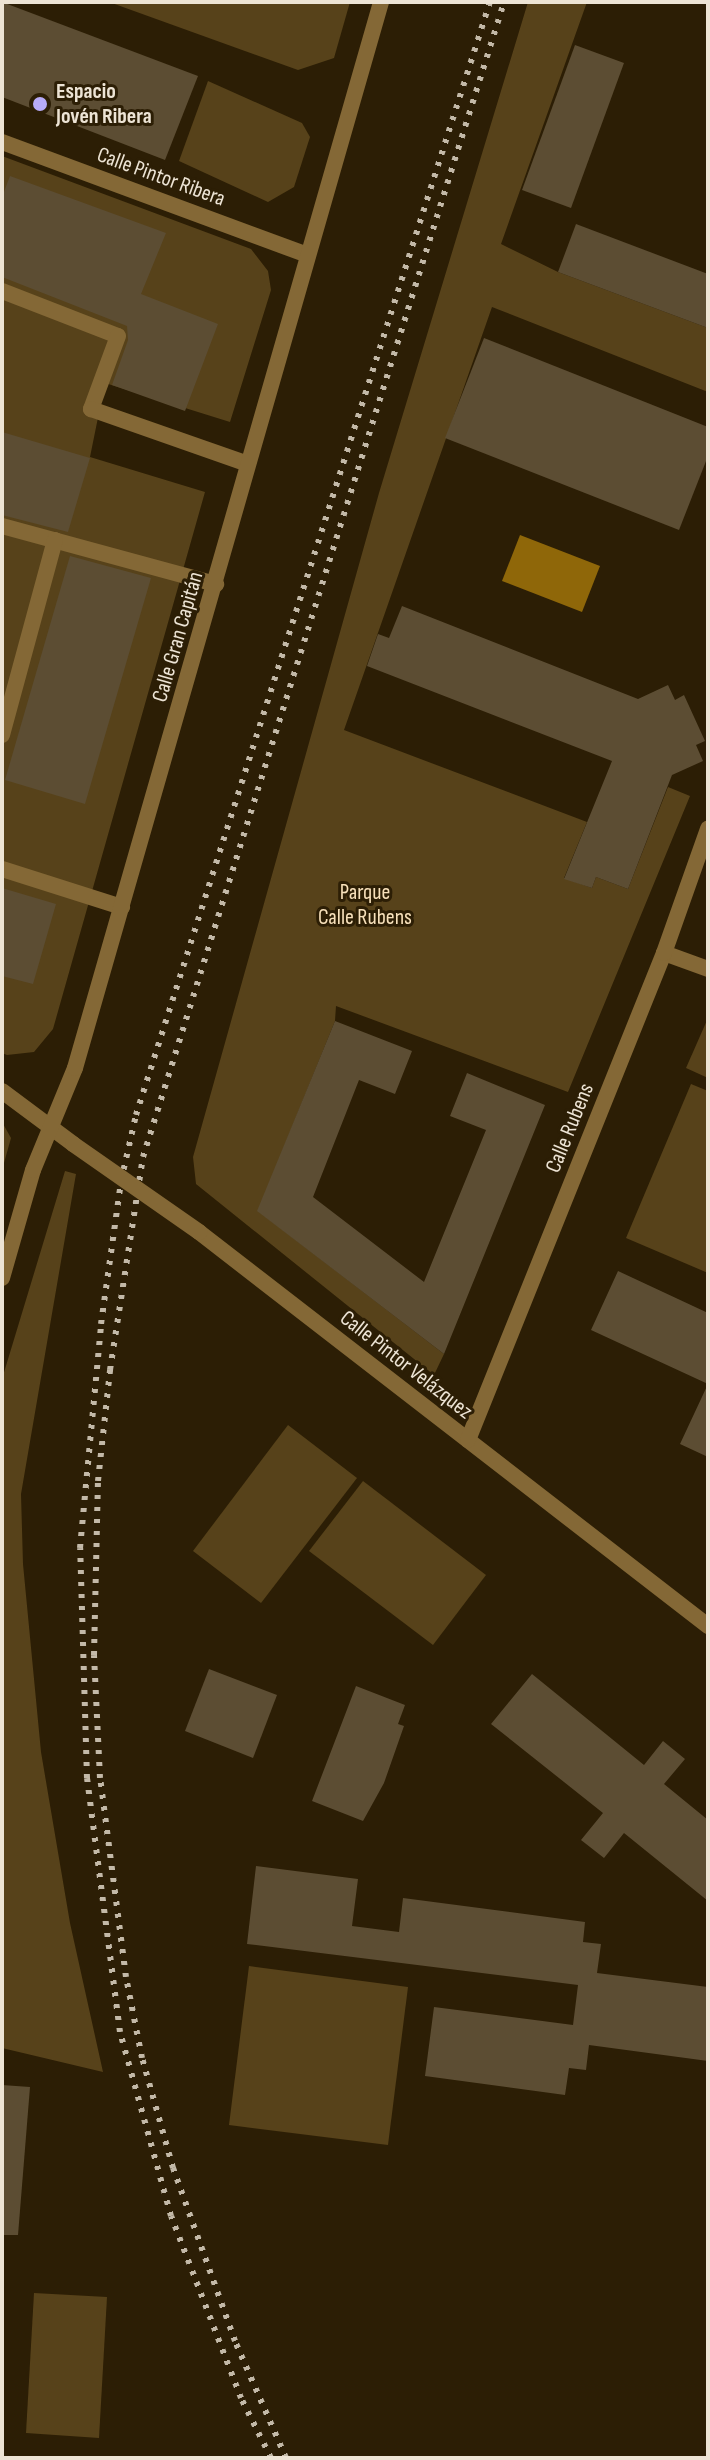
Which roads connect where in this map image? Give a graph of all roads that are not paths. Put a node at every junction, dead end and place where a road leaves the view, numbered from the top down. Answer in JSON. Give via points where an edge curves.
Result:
{"nodes":[{"id":1,"x":381,"y":2,"type":"edge"},
{"id":2,"x":2,"y":142,"type":"edge"},
{"id":3,"x":305,"y":254,"type":"junction"},
{"id":4,"x":2,"y":291,"type":"edge"},
{"id":5,"x":248,"y":464,"type":"junction"},
{"id":6,"x":2,"y":526,"type":"edge"},
{"id":7,"x":55,"y":540,"type":"junction"},
{"id":8,"x":216,"y":584,"type":"junction"},
{"id":9,"x":2,"y":735,"type":"edge"},
{"id":10,"x":708,"y":829,"type":"edge"},
{"id":11,"x":2,"y":869,"type":"edge"},
{"id":12,"x":122,"y":907,"type":"junction"},
{"id":13,"x":664,"y":953,"type":"junction"},
{"id":14,"x":708,"y":969,"type":"edge"},
{"id":15,"x":2,"y":1091,"type":"edge"},
{"id":16,"x":52,"y":1128,"type":"junction"},
{"id":17,"x":2,"y":1278,"type":"edge"},
{"id":18,"x":468,"y":1440,"type":"junction"},
{"id":19,"x":708,"y":1626,"type":"edge"}],
"edges":[{"from":1,"to":3,"type":"street","name":"Calle Gran Capitán"},
{"from":2,"to":3,"type":"street","name":"Calle Pintor Ribera"},
{"from":3,"to":5,"type":"street","name":"Calle Gran Capitán"},
{"from":4,"to":5,"type":"street","via":[[118,336],[91,409]]},
{"from":5,"to":8,"type":"street","name":"Calle Gran Capitán"},
{"from":6,"to":7,"type":"street"},
{"from":7,"to":8,"type":"street"},
{"from":7,"to":9,"type":"street"},
{"from":8,"to":12,"type":"street","name":"Calle Gran Capitán"},
{"from":10,"to":13,"type":"street","name":"Calle Rubens"},
{"from":11,"to":12,"type":"street"},
{"from":12,"to":16,"type":"street","name":"Calle Gran Capitán"},
{"from":13,"to":14,"type":"street"},
{"from":13,"to":18,"type":"street","name":"Calle Rubens"},
{"from":15,"to":16,"type":"street","name":"Calle Pintor Velázquez"},
{"from":16,"to":17,"type":"street","name":"Calle Gran Capitán","via":[[33,1170]]},
{"from":16,"to":18,"type":"street","name":"Calle Pintor Velázquez","bridge":true,"via":[[199,1232]]},
{"from":18,"to":19,"type":"street","name":"Calle Pintor Velázquez"}]}
